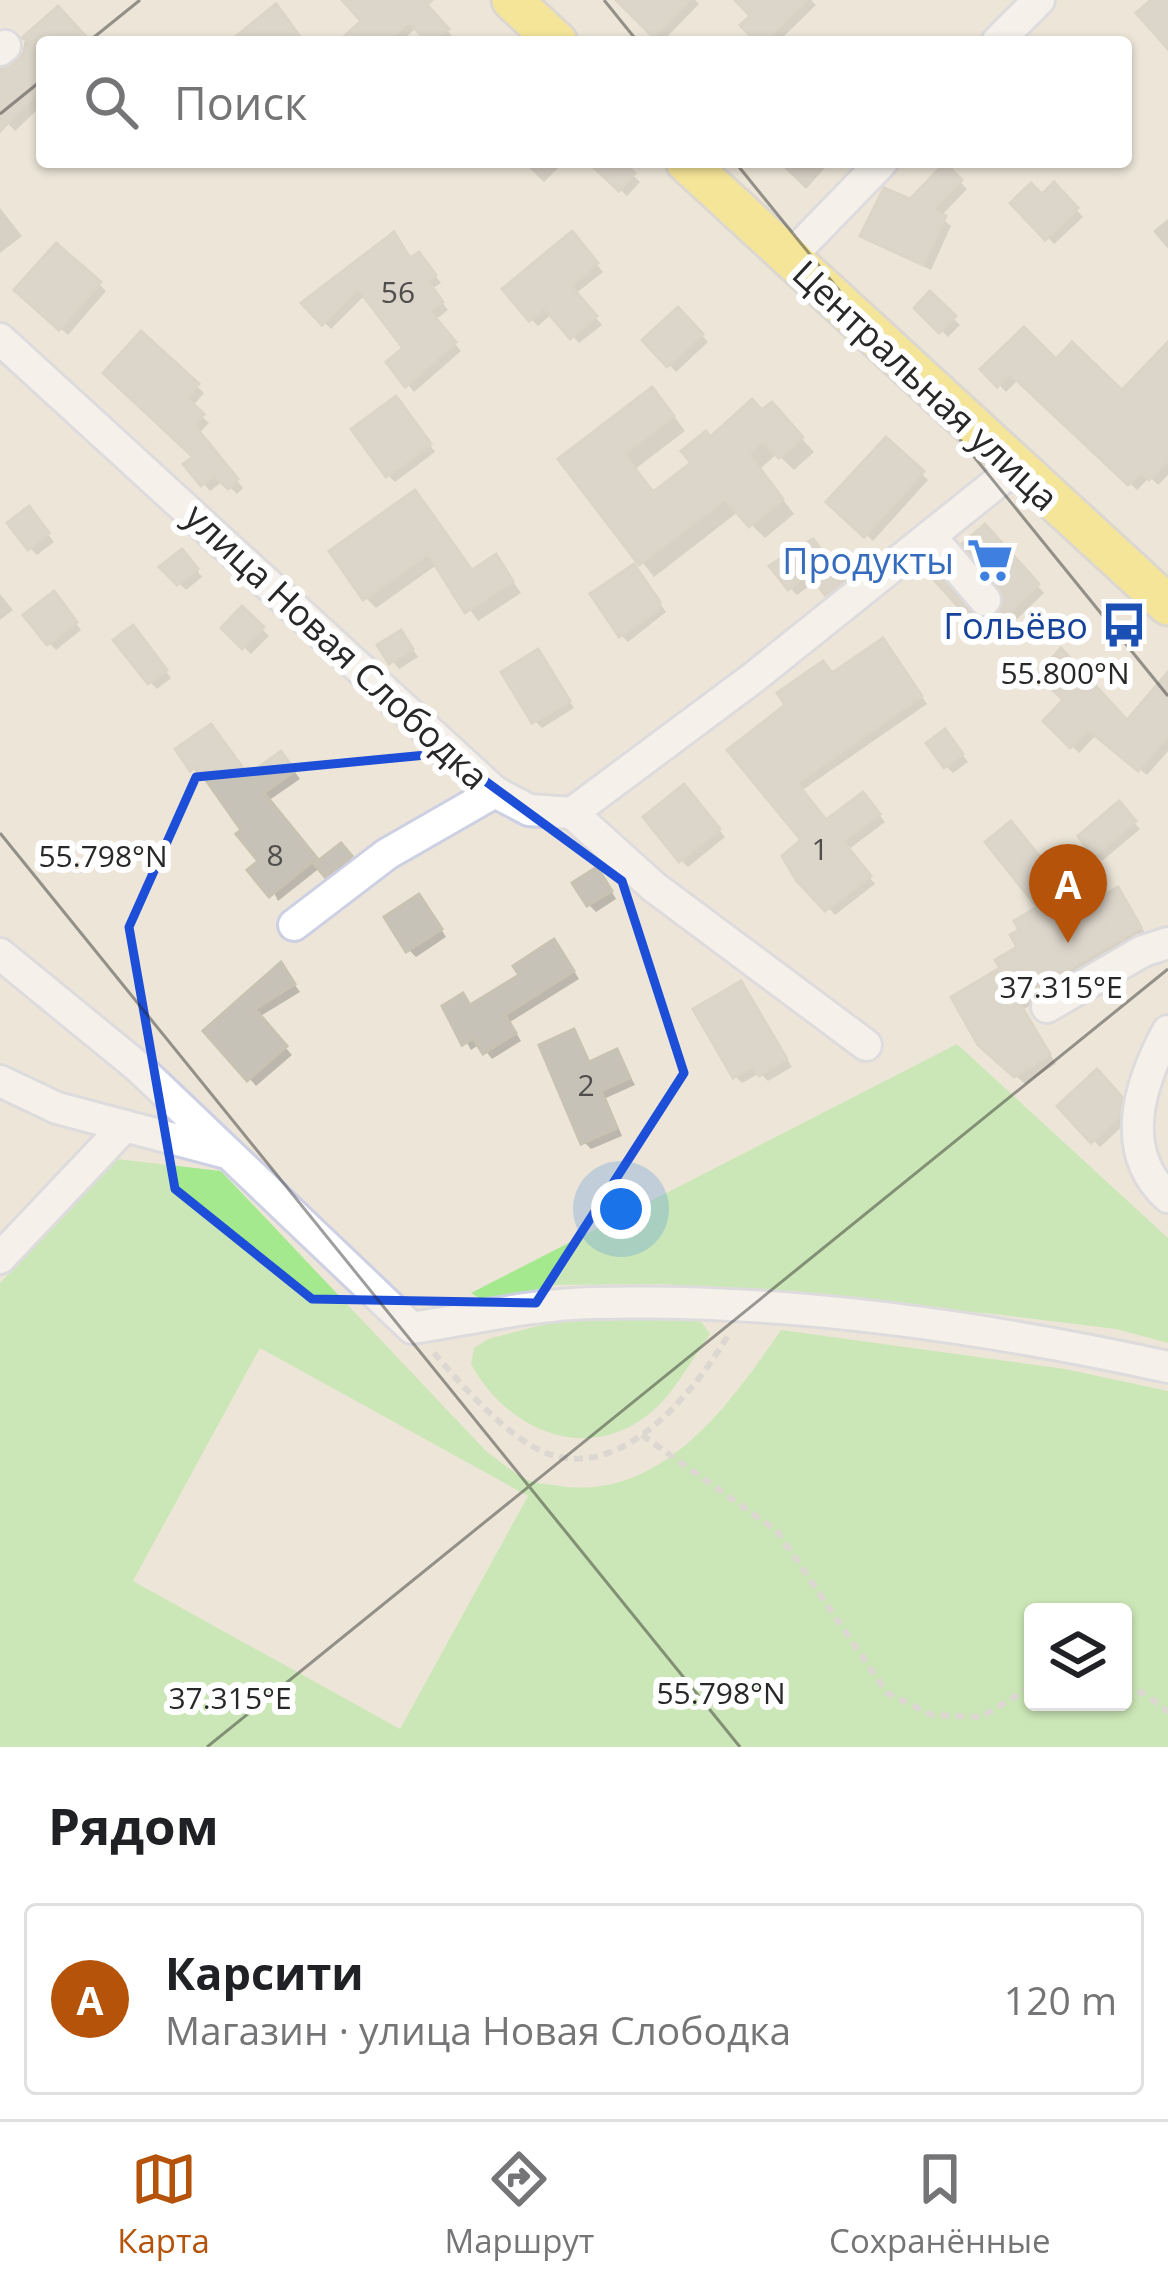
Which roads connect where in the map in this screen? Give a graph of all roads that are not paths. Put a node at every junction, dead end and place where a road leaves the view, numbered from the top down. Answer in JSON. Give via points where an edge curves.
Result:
{"nodes":[{"id":1,"x":512,"y":0,"type":"edge"},
{"id":2,"x":1039,"y":0,"type":"edge"},
{"id":3,"x":551,"y":36,"type":"edge"},
{"id":4,"x":1004,"y":36,"type":"edge"},
{"id":5,"x":692,"y":168,"type":"edge"},
{"id":6,"x":876,"y":168,"type":"edge"},
{"id":7,"x":789,"y":258,"type":"junction"},
{"id":8,"x":0,"y":339,"type":"edge"},
{"id":9,"x":1015,"y":468,"type":"junction"},
{"id":10,"x":930,"y":536,"type":"junction"},
{"id":11,"x":985,"y":600,"type":"dead end"},
{"id":12,"x":1168,"y":605,"type":"edge"},
{"id":13,"x":495,"y":792,"type":"junction"},
{"id":14,"x":572,"y":813,"type":"junction"},
{"id":15,"x":294,"y":925,"type":"dead end"},
{"id":16,"x":1168,"y":943,"type":"edge"},
{"id":17,"x":0,"y":954,"type":"edge"},
{"id":18,"x":1046,"y":1007,"type":"dead end"},
{"id":19,"x":1168,"y":1031,"type":"edge"},
{"id":20,"x":866,"y":1045,"type":"dead end"},
{"id":21,"x":1,"y":1082,"type":"edge"},
{"id":22,"x":125,"y":1126,"type":"junction"},
{"id":23,"x":229,"y":1154,"type":"junction"},
{"id":24,"x":1168,"y":1197,"type":"edge"},
{"id":25,"x":0,"y":1258,"type":"edge"},
{"id":26,"x":1168,"y":1366,"type":"edge"}],
"edges":[{"from":1,"to":3,"type":"main road"},
{"from":2,"to":4,"type":"street"},
{"from":5,"to":7,"type":"main road","name":"Центральная улица"},
{"from":6,"to":7,"type":"street"},
{"from":7,"to":9,"type":"main road","name":"Центральная улица"},
{"from":8,"to":13,"type":"street","name":"улица Новая Слободка"},
{"from":9,"to":10,"type":"street"},
{"from":9,"to":12,"type":"main road","name":"Центральная улица"},
{"from":10,"to":11,"type":"street"},
{"from":10,"to":14,"type":"street"},
{"from":13,"to":14,"type":"street","name":"улица Новая Слободка","via":[[529,810]]},
{"from":13,"to":15,"type":"street","via":[[387,854]]},
{"from":14,"to":20,"type":"street","via":[[654,887]]},
{"from":16,"to":18,"type":"street"},
{"from":17,"to":23,"type":"street"},
{"from":19,"to":24,"type":"street","via":[[1142,1092],[1138,1133],[1148,1179]]},
{"from":21,"to":22,"type":"street"},
{"from":22,"to":23,"type":"street"},
{"from":22,"to":25,"type":"street"},
{"from":23,"to":26,"type":"street","via":[[412,1328],[592,1303],[743,1310],[1030,1336]]}]}
